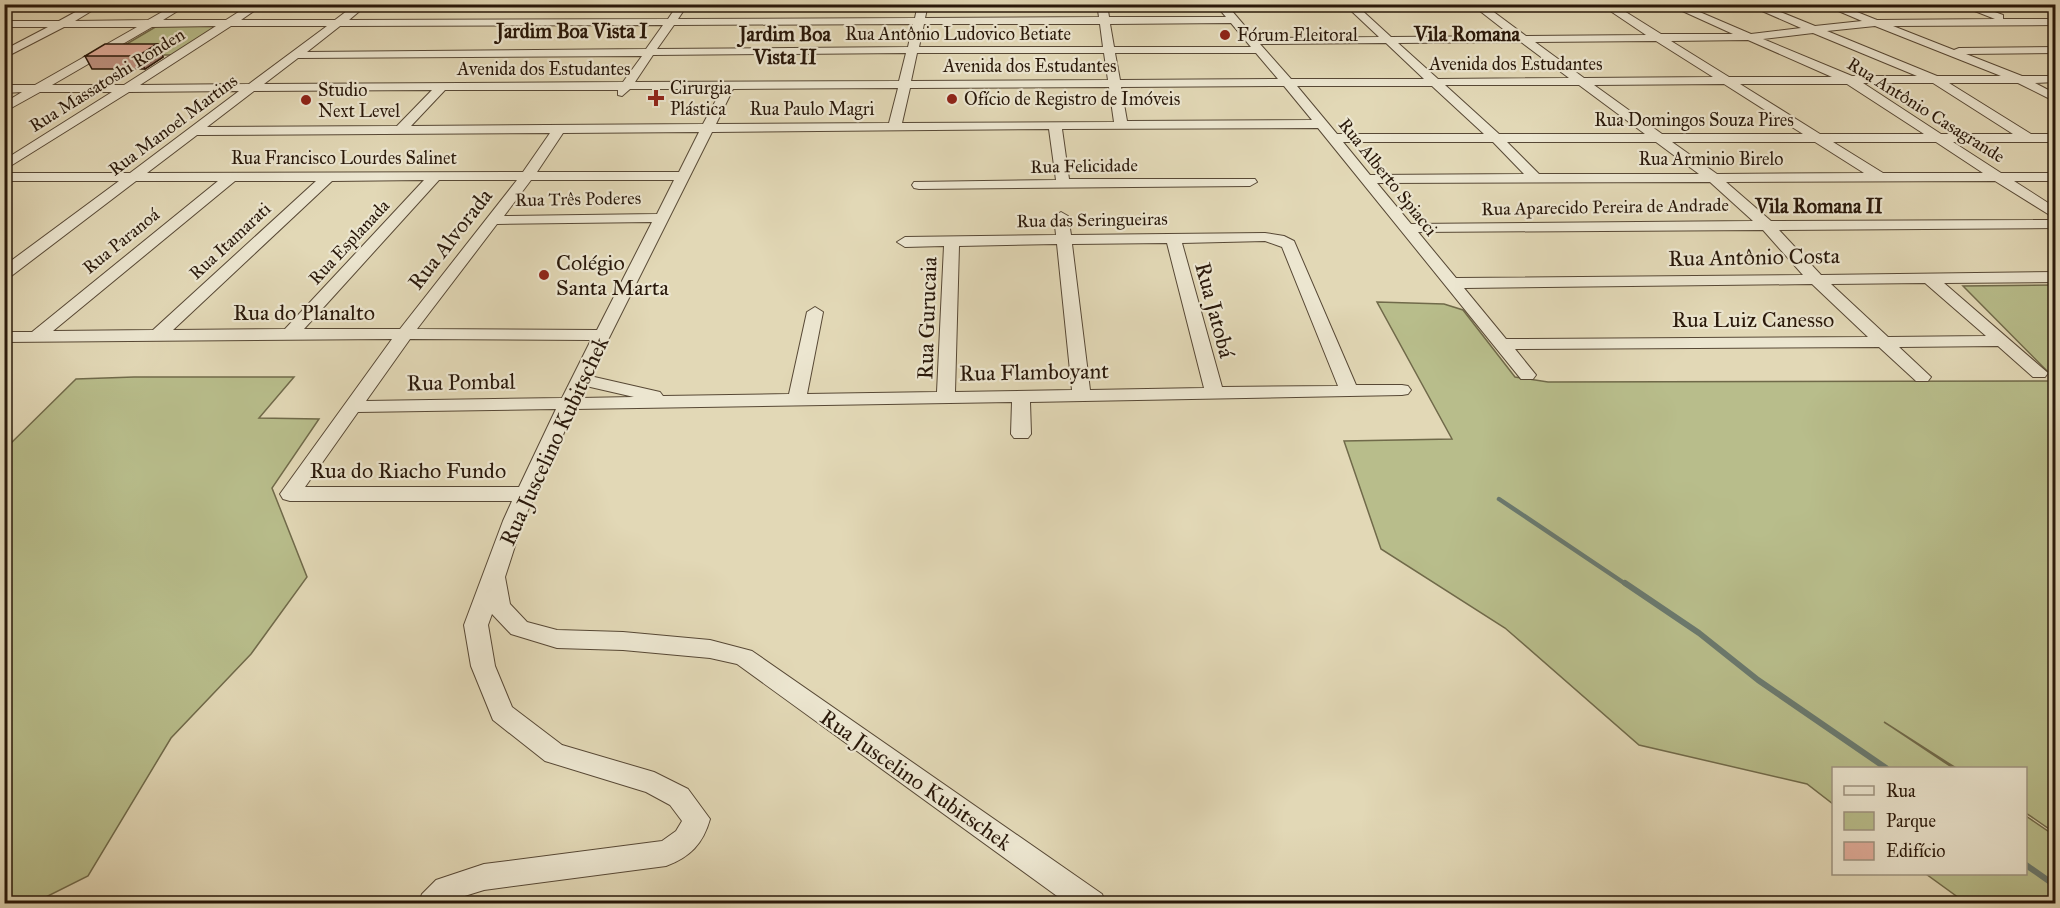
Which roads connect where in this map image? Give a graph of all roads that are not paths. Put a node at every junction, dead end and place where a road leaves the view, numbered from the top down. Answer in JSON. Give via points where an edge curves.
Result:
{"nodes":[{"id":1,"x":98,"y":4,"type":"edge"},
{"id":2,"x":184,"y":4,"type":"edge"},
{"id":3,"x":259,"y":4,"type":"edge"},
{"id":4,"x":363,"y":4,"type":"edge"},
{"id":5,"x":683,"y":4,"type":"edge"},
{"id":6,"x":923,"y":4,"type":"edge"},
{"id":7,"x":1102,"y":4,"type":"edge"},
{"id":8,"x":1220,"y":4,"type":"edge"},
{"id":9,"x":1349,"y":4,"type":"edge"},
{"id":10,"x":1476,"y":4,"type":"edge"},
{"id":11,"x":1605,"y":4,"type":"edge"},
{"id":12,"x":1725,"y":4,"type":"edge"},
{"id":13,"x":1751,"y":4,"type":"edge"},
{"id":14,"x":1827,"y":4,"type":"edge"},
{"id":15,"x":1962,"y":4,"type":"edge"},
{"id":16,"x":1677,"y":7,"type":"edge"},
{"id":17,"x":921,"y":20,"type":"junction"},
{"id":18,"x":1103,"y":20,"type":"junction"},
{"id":19,"x":1234,"y":20,"type":"junction"},
{"id":20,"x":671,"y":21,"type":"junction"},
{"id":21,"x":339,"y":22,"type":"junction"},
{"id":22,"x":2013,"y":22,"type":"junction"},
{"id":23,"x":2055,"y":22,"type":"edge"},
{"id":24,"x":152,"y":23,"type":"junction"},
{"id":25,"x":230,"y":23,"type":"junction"},
{"id":26,"x":1872,"y":23,"type":"junction"},
{"id":27,"x":4,"y":24,"type":"edge"},
{"id":28,"x":63,"y":24,"type":"junction"},
{"id":29,"x":1810,"y":29,"type":"junction"},
{"id":30,"x":2045,"y":34,"type":"dead end"},
{"id":31,"x":1752,"y":37,"type":"junction"},
{"id":32,"x":1659,"y":38,"type":"junction"},
{"id":33,"x":1387,"y":40,"type":"junction"},
{"id":34,"x":1525,"y":40,"type":"junction"},
{"id":35,"x":1256,"y":45,"type":"junction"},
{"id":36,"x":914,"y":50,"type":"junction"},
{"id":37,"x":1107,"y":50,"type":"junction"},
{"id":38,"x":2055,"y":50,"type":"edge"},
{"id":39,"x":1950,"y":51,"type":"junction"},
{"id":40,"x":651,"y":52,"type":"junction"},
{"id":41,"x":4,"y":55,"type":"edge"},
{"id":42,"x":296,"y":55,"type":"junction"},
{"id":43,"x":2055,"y":79,"type":"edge"},
{"id":44,"x":1940,"y":82,"type":"junction"},
{"id":45,"x":2025,"y":82,"type":"junction"},
{"id":46,"x":1729,"y":83,"type":"junction"},
{"id":47,"x":1854,"y":83,"type":"junction"},
{"id":48,"x":1587,"y":84,"type":"junction"},
{"id":49,"x":1290,"y":85,"type":"junction"},
{"id":50,"x":1437,"y":85,"type":"junction"},
{"id":51,"x":2055,"y":85,"type":"edge"},
{"id":52,"x":1114,"y":86,"type":"junction"},
{"id":53,"x":904,"y":88,"type":"junction"},
{"id":54,"x":4,"y":89,"type":"edge"},
{"id":55,"x":728,"y":89,"type":"junction"},
{"id":56,"x":439,"y":90,"type":"junction"},
{"id":57,"x":624,"y":90,"type":"junction"},
{"id":58,"x":248,"y":91,"type":"junction"},
{"id":59,"x":33,"y":92,"type":"junction"},
{"id":60,"x":122,"y":92,"type":"junction"},
{"id":61,"x":4,"y":94,"type":"edge"},
{"id":62,"x":2055,"y":99,"type":"edge"},
{"id":63,"x":4,"y":108,"type":"edge"},
{"id":64,"x":1321,"y":124,"type":"junction"},
{"id":65,"x":1055,"y":125,"type":"junction"},
{"id":66,"x":1121,"y":125,"type":"junction"},
{"id":67,"x":895,"y":126,"type":"junction"},
{"id":68,"x":708,"y":127,"type":"junction"},
{"id":69,"x":560,"y":128,"type":"junction"},
{"id":70,"x":401,"y":129,"type":"junction"},
{"id":71,"x":195,"y":131,"type":"junction"},
{"id":72,"x":1660,"y":137,"type":"junction"},
{"id":73,"x":1333,"y":138,"type":"junction"},
{"id":74,"x":1496,"y":138,"type":"junction"},
{"id":75,"x":1818,"y":138,"type":"junction"},
{"id":76,"x":1939,"y":138,"type":"junction"},
{"id":77,"x":2028,"y":138,"type":"junction"},
{"id":78,"x":2055,"y":138,"type":"edge"},
{"id":79,"x":4,"y":166,"type":"edge"},
{"id":80,"x":328,"y":176,"type":"junction"},
{"id":81,"x":435,"y":176,"type":"junction"},
{"id":82,"x":528,"y":176,"type":"junction"},
{"id":83,"x":684,"y":176,"type":"junction"},
{"id":84,"x":4,"y":177,"type":"edge"},
{"id":85,"x":133,"y":177,"type":"junction"},
{"id":86,"x":231,"y":177,"type":"junction"},
{"id":87,"x":1712,"y":177,"type":"junction"},
{"id":88,"x":1998,"y":177,"type":"junction"},
{"id":89,"x":2055,"y":177,"type":"edge"},
{"id":90,"x":1881,"y":178,"type":"junction"},
{"id":91,"x":1366,"y":179,"type":"junction"},
{"id":92,"x":1536,"y":179,"type":"junction"},
{"id":93,"x":1250,"y":182,"type":"dead end"},
{"id":94,"x":1063,"y":184,"type":"junction"},
{"id":95,"x":918,"y":185,"type":"dead end"},
{"id":96,"x":2055,"y":215,"type":"edge"},
{"id":97,"x":1061,"y":216,"type":"dead end"},
{"id":98,"x":663,"y":218,"type":"junction"},
{"id":99,"x":494,"y":220,"type":"junction"},
{"id":100,"x":2055,"y":224,"type":"edge"},
{"id":101,"x":1766,"y":225,"type":"junction"},
{"id":102,"x":1406,"y":228,"type":"junction"},
{"id":103,"x":1173,"y":238,"type":"junction"},
{"id":104,"x":1064,"y":240,"type":"junction"},
{"id":105,"x":952,"y":241,"type":"junction"},
{"id":106,"x":905,"y":242,"type":"dead end"},
{"id":107,"x":5,"y":273,"type":"edge"},
{"id":108,"x":2055,"y":277,"type":"edge"},
{"id":109,"x":1929,"y":278,"type":"junction"},
{"id":110,"x":1816,"y":279,"type":"junction"},
{"id":111,"x":1453,"y":283,"type":"junction"},
{"id":112,"x":815,"y":312,"type":"dead end"},
{"id":113,"x":290,"y":334,"type":"junction"},
{"id":114,"x":405,"y":334,"type":"junction"},
{"id":115,"x":158,"y":335,"type":"junction"},
{"id":116,"x":603,"y":335,"type":"junction"},
{"id":117,"x":4,"y":337,"type":"edge"},
{"id":118,"x":36,"y":337,"type":"junction"},
{"id":119,"x":1881,"y":341,"type":"junction"},
{"id":120,"x":2002,"y":341,"type":"junction"},
{"id":121,"x":1504,"y":344,"type":"junction"},
{"id":122,"x":2039,"y":373,"type":"dead end"},
{"id":123,"x":1527,"y":375,"type":"dead end"},
{"id":124,"x":1922,"y":377,"type":"dead end"},
{"id":125,"x":1402,"y":390,"type":"dead end"},
{"id":126,"x":1349,"y":391,"type":"junction"},
{"id":127,"x":575,"y":392,"type":"junction"},
{"id":128,"x":1214,"y":393,"type":"junction"},
{"id":129,"x":1082,"y":395,"type":"junction"},
{"id":130,"x":1021,"y":396,"type":"junction"},
{"id":131,"x":946,"y":397,"type":"junction"},
{"id":132,"x":797,"y":399,"type":"junction"},
{"id":133,"x":668,"y":400,"type":"junction"},
{"id":134,"x":353,"y":407,"type":"junction"},
{"id":135,"x":1021,"y":434,"type":"dead end"},
{"id":136,"x":290,"y":494,"type":"joint"},
{"id":137,"x":526,"y":494,"type":"junction"},
{"id":138,"x":494,"y":577,"type":"junction"},
{"id":139,"x":432,"y":903,"type":"edge"},
{"id":140,"x":1092,"y":903,"type":"edge"}],
"edges":[{"from":1,"to":28,"type":"street"},
{"from":2,"to":24,"type":"street"},
{"from":3,"to":25,"type":"street","name":"Rua Massatoshi Ronden"},
{"from":4,"to":21,"type":"street","name":"Rua Manoel Martins"},
{"from":5,"to":20,"type":"street"},
{"from":6,"to":17,"type":"street"},
{"from":7,"to":18,"type":"street"},
{"from":8,"to":19,"type":"street","name":"Rua Alberto Spiacci"},
{"from":9,"to":33,"type":"street"},
{"from":10,"to":34,"type":"street"},
{"from":11,"to":32,"type":"street"},
{"from":12,"to":16,"type":"street"},
{"from":13,"to":29,"type":"street"},
{"from":14,"to":26,"type":"street"},
{"from":15,"to":22,"type":"street"},
{"from":16,"to":31,"type":"street","name":"Rua Antônio Casagrande"},
{"from":17,"to":18,"type":"street"},
{"from":17,"to":20,"type":"street"},
{"from":17,"to":36,"type":"street"},
{"from":18,"to":19,"type":"street"},
{"from":18,"to":37,"type":"street"},
{"from":19,"to":35,"type":"street","name":"Rua Alberto Spiacci"},
{"from":20,"to":21,"type":"street"},
{"from":20,"to":40,"type":"street"},
{"from":21,"to":25,"type":"street"},
{"from":21,"to":42,"type":"street","name":"Rua Manoel Martins"},
{"from":22,"to":23,"type":"street","name":"Rua Antônio Ludovico Betiate"},
{"from":22,"to":26,"type":"street","name":"Rua Antônio Ludovico Betiate"},
{"from":22,"to":30,"type":"street"},
{"from":24,"to":25,"type":"street"},
{"from":24,"to":28,"type":"street"},
{"from":24,"to":59,"type":"street"},
{"from":25,"to":60,"type":"street","name":"Rua Massatoshi Ronden"},
{"from":26,"to":29,"type":"street","name":"Rua Antônio Ludovico Betiate"},
{"from":26,"to":39,"type":"street"},
{"from":27,"to":28,"type":"street"},
{"from":28,"to":41,"type":"street"},
{"from":29,"to":31,"type":"street","name":"Rua Antônio Ludovico Betiate"},
{"from":29,"to":44,"type":"street"},
{"from":31,"to":32,"type":"street","name":"Rua Antônio Ludovico Betiate"},
{"from":31,"to":47,"type":"street","name":"Rua Antônio Casagrande"},
{"from":32,"to":34,"type":"street","name":"Rua Antônio Ludovico Betiate"},
{"from":32,"to":46,"type":"street"},
{"from":33,"to":34,"type":"street","name":"Rua Antônio Ludovico Betiate"},
{"from":33,"to":35,"type":"street","name":"Rua Antônio Ludovico Betiate"},
{"from":33,"to":50,"type":"street"},
{"from":34,"to":48,"type":"street"},
{"from":35,"to":37,"type":"street","name":"Rua Antônio Ludovico Betiate"},
{"from":35,"to":49,"type":"street","name":"Rua Alberto Spiacci"},
{"from":36,"to":37,"type":"street","name":"Rua Antônio Ludovico Betiate"},
{"from":36,"to":40,"type":"street","name":"Rua Antônio Ludovico Betiate"},
{"from":36,"to":53,"type":"street"},
{"from":37,"to":52,"type":"street"},
{"from":38,"to":39,"type":"street"},
{"from":39,"to":45,"type":"street"},
{"from":40,"to":42,"type":"street","name":"Rua Antônio Ludovico Betiate"},
{"from":40,"to":57,"type":"street"},
{"from":42,"to":58,"type":"street","name":"Rua Manoel Martins"},
{"from":43,"to":45,"type":"street","name":"Avenida dos Estudantes"},
{"from":44,"to":45,"type":"street","name":"Avenida dos Estudantes"},
{"from":44,"to":47,"type":"street","name":"Avenida dos Estudantes"},
{"from":44,"to":77,"type":"street"},
{"from":45,"to":51,"type":"street","name":"Avenida dos Estudantes"},
{"from":45,"to":62,"type":"street"},
{"from":46,"to":47,"type":"street","name":"Avenida dos Estudantes"},
{"from":46,"to":48,"type":"street","name":"Avenida dos Estudantes"},
{"from":46,"to":75,"type":"street"},
{"from":47,"to":76,"type":"street","name":"Rua Antônio Casagrande"},
{"from":48,"to":50,"type":"street","name":"Avenida dos Estudantes"},
{"from":48,"to":72,"type":"street"},
{"from":49,"to":50,"type":"street","name":"Avenida dos Estudantes"},
{"from":49,"to":52,"type":"street","name":"Avenida dos Estudantes"},
{"from":49,"to":64,"type":"street","name":"Rua Alberto Spiacci"},
{"from":50,"to":74,"type":"street"},
{"from":52,"to":53,"type":"street","name":"Avenida dos Estudantes"},
{"from":52,"to":66,"type":"street"},
{"from":53,"to":55,"type":"street","name":"Avenida dos Estudantes"},
{"from":53,"to":67,"type":"street"},
{"from":54,"to":59,"type":"street","name":"Avenida dos Estudantes"},
{"from":55,"to":57,"type":"street","name":"Avenida dos Estudantes"},
{"from":55,"to":68,"type":"street","name":"Rua Juscelino Kubitschek"},
{"from":56,"to":57,"type":"street","name":"Avenida dos Estudantes"},
{"from":56,"to":58,"type":"street","name":"Avenida dos Estudantes"},
{"from":56,"to":70,"type":"street"},
{"from":58,"to":60,"type":"street","name":"Avenida dos Estudantes"},
{"from":58,"to":71,"type":"street","name":"Rua Manoel Martins"},
{"from":59,"to":60,"type":"street","name":"Avenida dos Estudantes"},
{"from":59,"to":61,"type":"street","name":"Avenida dos Estudantes"},
{"from":59,"to":63,"type":"street"},
{"from":60,"to":79,"type":"street","name":"Rua Massatoshi Ronden"},
{"from":64,"to":66,"type":"street","name":"Rua Paulo Magri"},
{"from":64,"to":73,"type":"street","name":"Rua Alberto Spiacci"},
{"from":65,"to":66,"type":"street","name":"Rua Paulo Magri"},
{"from":65,"to":67,"type":"street","name":"Rua Paulo Magri"},
{"from":65,"to":94,"type":"street"},
{"from":67,"to":68,"type":"street","name":"Rua Paulo Magri"},
{"from":68,"to":69,"type":"street","name":"Rua Paulo Magri"},
{"from":68,"to":83,"type":"street","name":"Rua Juscelino Kubitschek"},
{"from":69,"to":70,"type":"street","name":"Rua Paulo Magri"},
{"from":69,"to":82,"type":"street","name":"Rua Alvorada"},
{"from":70,"to":71,"type":"street","name":"Rua Paulo Magri"},
{"from":71,"to":85,"type":"street","name":"Rua Manoel Martins"},
{"from":72,"to":74,"type":"street","name":"Rua Domingos Souza Pires"},
{"from":72,"to":75,"type":"street","name":"Rua Domingos Souza Pires"},
{"from":72,"to":87,"type":"street"},
{"from":73,"to":74,"type":"street","name":"Rua Domingos Souza Pires"},
{"from":73,"to":91,"type":"street","name":"Rua Alberto Spiacci"},
{"from":74,"to":92,"type":"street"},
{"from":75,"to":76,"type":"street","name":"Rua Domingos Souza Pires"},
{"from":75,"to":90,"type":"street"},
{"from":76,"to":77,"type":"street","name":"Rua Domingos Souza Pires"},
{"from":76,"to":88,"type":"street","name":"Rua Antônio Casagrande"},
{"from":77,"to":78,"type":"street","name":"Rua Domingos Souza Pires"},
{"from":80,"to":81,"type":"street","name":"Rua Francisco Lourdes Salinet"},
{"from":80,"to":86,"type":"street","name":"Rua Francisco Lourdes Salinet"},
{"from":80,"to":115,"type":"street","name":"Rua Itamarati"},
{"from":81,"to":82,"type":"street","name":"Rua Francisco Lourdes Salinet"},
{"from":81,"to":113,"type":"street","name":"Rua Esplanada"},
{"from":82,"to":83,"type":"street","name":"Rua Francisco Lourdes Salinet"},
{"from":82,"to":99,"type":"street","name":"Rua Alvorada"},
{"from":83,"to":98,"type":"street","name":"Rua Juscelino Kubitschek"},
{"from":84,"to":85,"type":"street","name":"Rua Francisco Lourdes Salinet"},
{"from":85,"to":86,"type":"street","name":"Rua Francisco Lourdes Salinet"},
{"from":85,"to":107,"type":"street","name":"Rua Manoel Martins"},
{"from":86,"to":118,"type":"street","name":"Rua Paranoá"},
{"from":87,"to":90,"type":"street","name":"Rua Arminio Birelo"},
{"from":87,"to":92,"type":"street","name":"Rua Arminio Birelo"},
{"from":87,"to":101,"type":"street"},
{"from":88,"to":89,"type":"street","name":"Rua Arminio Birelo"},
{"from":88,"to":90,"type":"street","name":"Rua Arminio Birelo"},
{"from":88,"to":96,"type":"street","name":"Rua Antônio Casagrande"},
{"from":91,"to":92,"type":"street","name":"Rua Arminio Birelo"},
{"from":91,"to":102,"type":"street","name":"Rua Alberto Spiacci"},
{"from":93,"to":94,"type":"street","name":"Rua Felicidade"},
{"from":94,"to":95,"type":"street","name":"Rua Felicidade"},
{"from":97,"to":104,"type":"street"},
{"from":98,"to":99,"type":"street","name":"Rua Três Poderes"},
{"from":98,"to":116,"type":"street","name":"Rua Juscelino Kubitschek"},
{"from":99,"to":114,"type":"street","name":"Rua Alvorada"},
{"from":100,"to":101,"type":"street","name":"Rua Aparecido Pereira de Andrade"},
{"from":101,"to":102,"type":"street","name":"Rua Aparecido Pereira de Andrade"},
{"from":101,"to":110,"type":"street"},
{"from":102,"to":111,"type":"street","name":"Rua Alberto Spiacci"},
{"from":103,"to":104,"type":"street","name":"Rua das Seringueiras"},
{"from":103,"to":126,"type":"street","name":"Rua das Seringueiras","via":[[1265,237],[1289,244]]},
{"from":103,"to":128,"type":"street","name":"Rua Jatobá"},
{"from":104,"to":105,"type":"street","name":"Rua das Seringueiras"},
{"from":104,"to":129,"type":"street"},
{"from":105,"to":106,"type":"street","name":"Rua das Seringueiras"},
{"from":105,"to":131,"type":"street","name":"Rua Gurucaia"},
{"from":108,"to":109,"type":"street","name":"Rua Antônio Costa"},
{"from":109,"to":110,"type":"street","name":"Rua Antônio Costa"},
{"from":109,"to":120,"type":"street"},
{"from":110,"to":111,"type":"street","name":"Rua Antônio Costa"},
{"from":110,"to":119,"type":"street"},
{"from":111,"to":121,"type":"street","name":"Rua Alberto Spiacci"},
{"from":112,"to":132,"type":"street"},
{"from":113,"to":114,"type":"street","name":"Rua do Planalto"},
{"from":113,"to":115,"type":"street","name":"Rua do Planalto"},
{"from":114,"to":116,"type":"street","name":"Rua do Planalto"},
{"from":114,"to":134,"type":"street","name":"Rua Alvorada"},
{"from":115,"to":118,"type":"street","name":"Rua do Planalto"},
{"from":116,"to":127,"type":"street","name":"Rua Juscelino Kubitschek"},
{"from":117,"to":118,"type":"street","name":"Rua do Planalto"},
{"from":119,"to":120,"type":"street","name":"Rua Luiz Canesso"},
{"from":119,"to":121,"type":"street","name":"Rua Luiz Canesso"},
{"from":119,"to":124,"type":"street"},
{"from":120,"to":122,"type":"street"},
{"from":121,"to":123,"type":"street","name":"Rua Alberto Spiacci"},
{"from":125,"to":126,"type":"street","name":"Rua Flamboyant"},
{"from":126,"to":128,"type":"street","name":"Rua Flamboyant"},
{"from":127,"to":133,"type":"street","name":"Rua Flamboyant","via":[[627,402]]},
{"from":127,"to":133,"type":"street","via":[[636,390]]},
{"from":127,"to":134,"type":"street","name":"Rua Pombal"},
{"from":127,"to":137,"type":"street","name":"Rua Juscelino Kubitschek"},
{"from":128,"to":129,"type":"street","name":"Rua Flamboyant"},
{"from":129,"to":130,"type":"street","name":"Rua Flamboyant"},
{"from":130,"to":131,"type":"street","name":"Rua Flamboyant"},
{"from":130,"to":135,"type":"street"},
{"from":131,"to":132,"type":"street","name":"Rua Flamboyant"},
{"from":132,"to":133,"type":"street","name":"Rua Flamboyant"},
{"from":134,"to":136,"type":"street","name":"Rua Alvorada"},
{"from":136,"to":137,"type":"street","name":"Rua do Riacho Fundo"},
{"from":137,"to":138,"type":"street","name":"Rua Juscelino Kubitschek"},
{"from":138,"to":139,"type":"street","via":[[476,626],[483,666],[502,713],[554,753],[654,783],[679,797],[696,819],[686,843],[666,853],[484,877],[446,889]]},
{"from":138,"to":140,"type":"street","name":"Rua Juscelino Kubitschek","via":[[499,607],[519,628],[534,634],[557,639],[710,649],[756,664]]}]}
